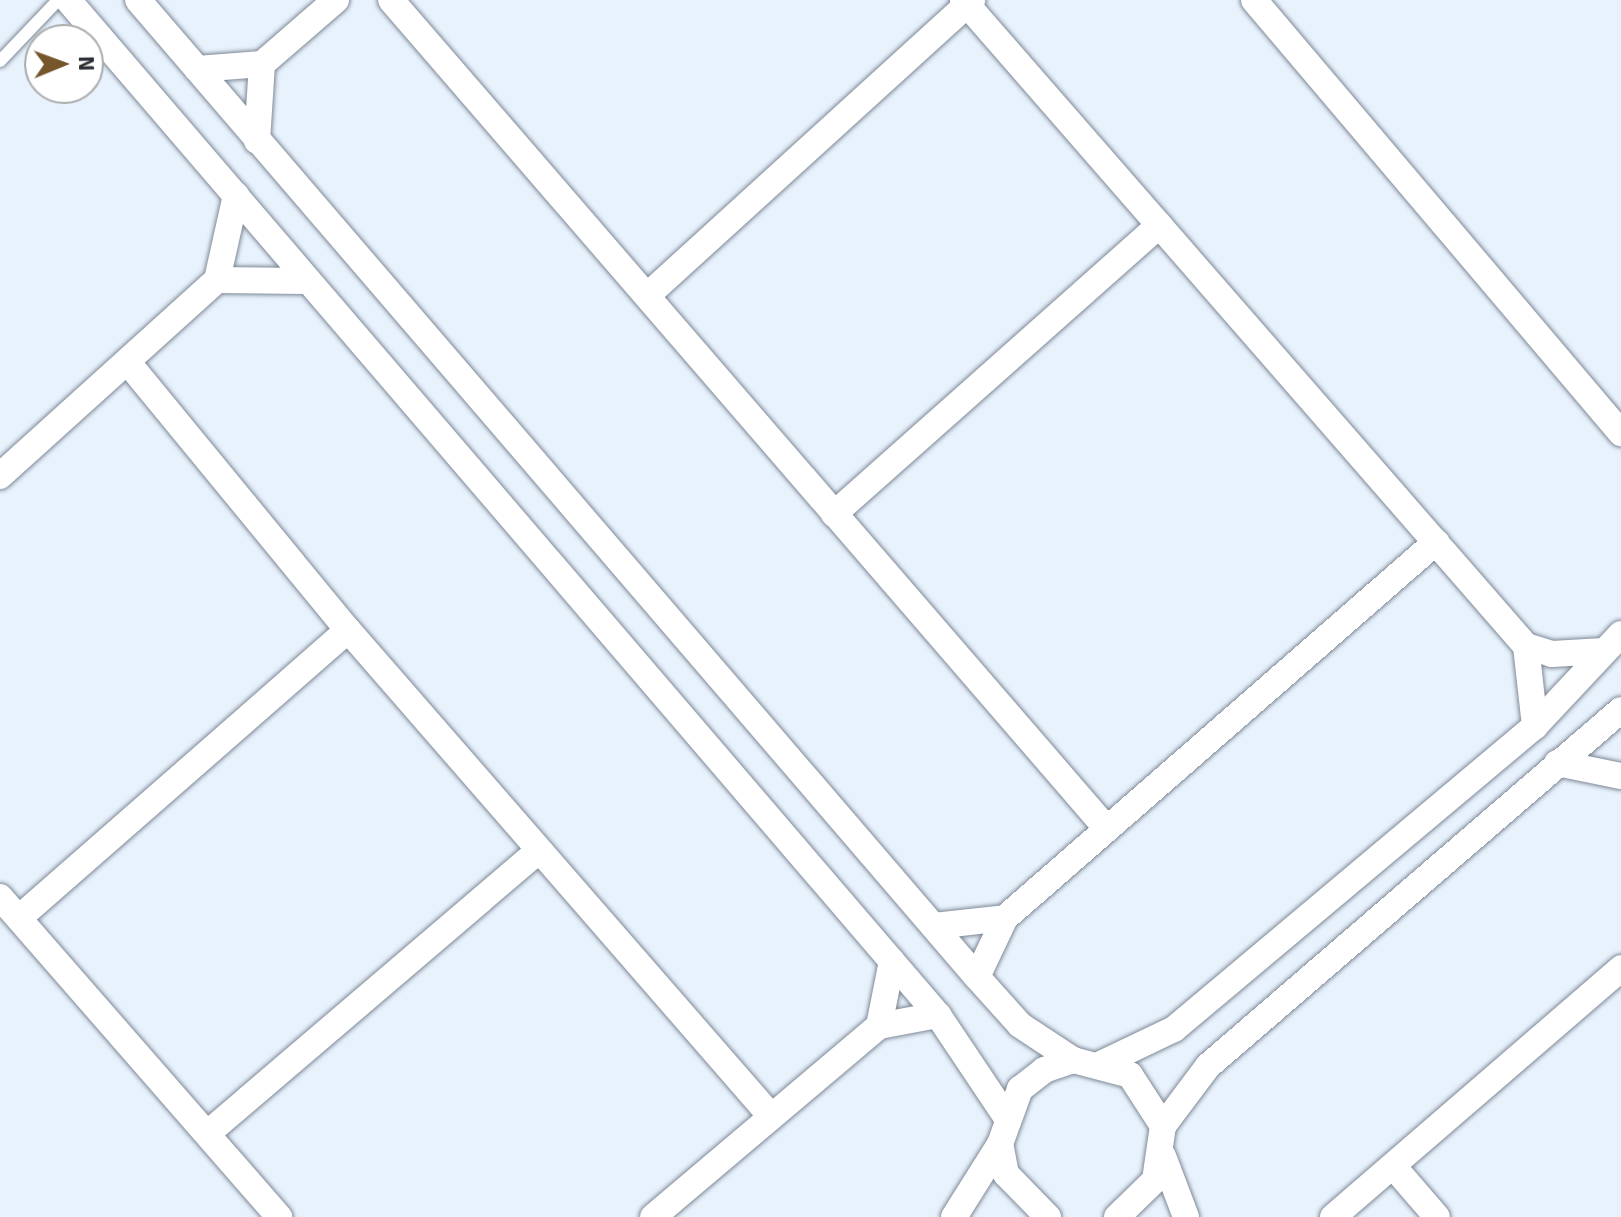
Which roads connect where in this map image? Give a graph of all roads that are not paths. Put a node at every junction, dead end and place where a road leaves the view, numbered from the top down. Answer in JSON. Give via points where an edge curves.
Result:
{"nodes":[{"id":1,"x":58,"y":0,"type":"edge"},
{"id":2,"x":68,"y":0,"type":"edge"},
{"id":3,"x":138,"y":0,"type":"edge"},
{"id":4,"x":336,"y":0,"type":"edge"},
{"id":5,"x":391,"y":0,"type":"edge"},
{"id":6,"x":1254,"y":0,"type":"edge"},
{"id":7,"x":967,"y":2,"type":"edge"},
{"id":8,"x":0,"y":61,"type":"edge"},
{"id":9,"x":262,"y":64,"type":"junction"},
{"id":10,"x":197,"y":69,"type":"junction"},
{"id":11,"x":257,"y":141,"type":"junction"},
{"id":12,"x":236,"y":195,"type":"junction"},
{"id":13,"x":1159,"y":225,"type":"junction"},
{"id":14,"x":217,"y":280,"type":"junction"},
{"id":15,"x":307,"y":281,"type":"junction"},
{"id":16,"x":649,"y":294,"type":"junction"},
{"id":17,"x":130,"y":365,"type":"junction"},
{"id":18,"x":1621,"y":433,"type":"edge"},
{"id":19,"x":0,"y":476,"type":"edge"},
{"id":20,"x":834,"y":514,"type":"junction"},
{"id":21,"x":1436,"y":542,"type":"junction"},
{"id":22,"x":348,"y":630,"type":"junction"},
{"id":23,"x":1613,"y":642,"type":"edge"},
{"id":24,"x":1526,"y":646,"type":"junction"},
{"id":25,"x":1621,"y":710,"type":"edge"},
{"id":26,"x":1535,"y":726,"type":"junction"},
{"id":27,"x":1557,"y":763,"type":"junction"},
{"id":28,"x":1621,"y":776,"type":"edge"},
{"id":29,"x":1107,"y":829,"type":"junction"},
{"id":30,"x":538,"y":851,"type":"junction"},
{"id":31,"x":0,"y":897,"type":"edge"},
{"id":32,"x":19,"y":918,"type":"junction"},
{"id":33,"x":1005,"y":918,"type":"junction"},
{"id":34,"x":934,"y":926,"type":"junction"},
{"id":35,"x":892,"y":961,"type":"junction"},
{"id":36,"x":1621,"y":968,"type":"edge"},
{"id":37,"x":977,"y":977,"type":"junction"},
{"id":38,"x":938,"y":1015,"type":"junction"},
{"id":39,"x":879,"y":1026,"type":"junction"},
{"id":40,"x":1073,"y":1060,"type":"junction"},
{"id":41,"x":1103,"y":1063,"type":"junction"},
{"id":42,"x":769,"y":1114,"type":"junction"},
{"id":43,"x":1005,"y":1115,"type":"junction"},
{"id":44,"x":1163,"y":1126,"type":"junction"},
{"id":45,"x":208,"y":1133,"type":"junction"},
{"id":46,"x":1000,"y":1144,"type":"junction"},
{"id":47,"x":1163,"y":1156,"type":"junction"},
{"id":48,"x":1393,"y":1166,"type":"junction"},
{"id":49,"x":279,"y":1217,"type":"edge"},
{"id":50,"x":653,"y":1217,"type":"edge"},
{"id":51,"x":954,"y":1217,"type":"edge"},
{"id":52,"x":1048,"y":1217,"type":"edge"},
{"id":53,"x":1117,"y":1217,"type":"edge"},
{"id":54,"x":1186,"y":1217,"type":"edge"},
{"id":55,"x":1333,"y":1217,"type":"edge"},
{"id":56,"x":1437,"y":1217,"type":"edge"}],
"edges":[{"from":1,"to":8,"type":"lane"},
{"from":2,"to":12,"type":"street"},
{"from":3,"to":10,"type":"street"},
{"from":4,"to":9,"type":"street"},
{"from":5,"to":16,"type":"street"},
{"from":6,"to":18,"type":"street"},
{"from":7,"to":13,"type":"street"},
{"from":7,"to":16,"type":"street"},
{"from":9,"to":10,"type":"street"},
{"from":9,"to":11,"type":"street"},
{"from":10,"to":11,"type":"street"},
{"from":11,"to":34,"type":"street"},
{"from":12,"to":14,"type":"street"},
{"from":12,"to":15,"type":"street"},
{"from":13,"to":20,"type":"street"},
{"from":13,"to":21,"type":"street"},
{"from":14,"to":15,"type":"street"},
{"from":14,"to":17,"type":"street"},
{"from":15,"to":35,"type":"street"},
{"from":16,"to":20,"type":"street"},
{"from":17,"to":19,"type":"street"},
{"from":17,"to":22,"type":"street"},
{"from":20,"to":29,"type":"street"},
{"from":21,"to":24,"type":"street"},
{"from":21,"to":29,"type":"street"},
{"from":22,"to":30,"type":"street"},
{"from":22,"to":32,"type":"street"},
{"from":23,"to":24,"type":"street","via":[[1552,654]]},
{"from":23,"to":26,"type":"street"},
{"from":24,"to":26,"type":"street"},
{"from":25,"to":27,"type":"street"},
{"from":26,"to":41,"type":"street","via":[[1174,1029]]},
{"from":27,"to":28,"type":"street"},
{"from":27,"to":44,"type":"street","via":[[1208,1066]]},
{"from":29,"to":33,"type":"street"},
{"from":30,"to":42,"type":"street"},
{"from":30,"to":45,"type":"street"},
{"from":31,"to":32,"type":"street"},
{"from":32,"to":45,"type":"street"},
{"from":33,"to":34,"type":"street"},
{"from":33,"to":37,"type":"street"},
{"from":34,"to":37,"type":"street"},
{"from":35,"to":38,"type":"street"},
{"from":35,"to":39,"type":"street"},
{"from":36,"to":48,"type":"street"},
{"from":37,"to":40,"type":"street","via":[[1020,1025]]},
{"from":38,"to":39,"type":"street"},
{"from":38,"to":43,"type":"street"},
{"from":39,"to":42,"type":"street"},
{"from":40,"to":41,"type":"street"},
{"from":40,"to":43,"type":"street","via":[[1044,1070]]},
{"from":41,"to":44,"type":"street","via":[[1130,1075]]},
{"from":42,"to":50,"type":"street"},
{"from":43,"to":46,"type":"street"},
{"from":44,"to":47,"type":"street"},
{"from":45,"to":49,"type":"street"},
{"from":46,"to":51,"type":"street"},
{"from":46,"to":52,"type":"street","via":[[1014,1187]]},
{"from":47,"to":53,"type":"street","via":[[1140,1201]]},
{"from":47,"to":54,"type":"street"},
{"from":48,"to":55,"type":"street"},
{"from":48,"to":56,"type":"street"}]}
